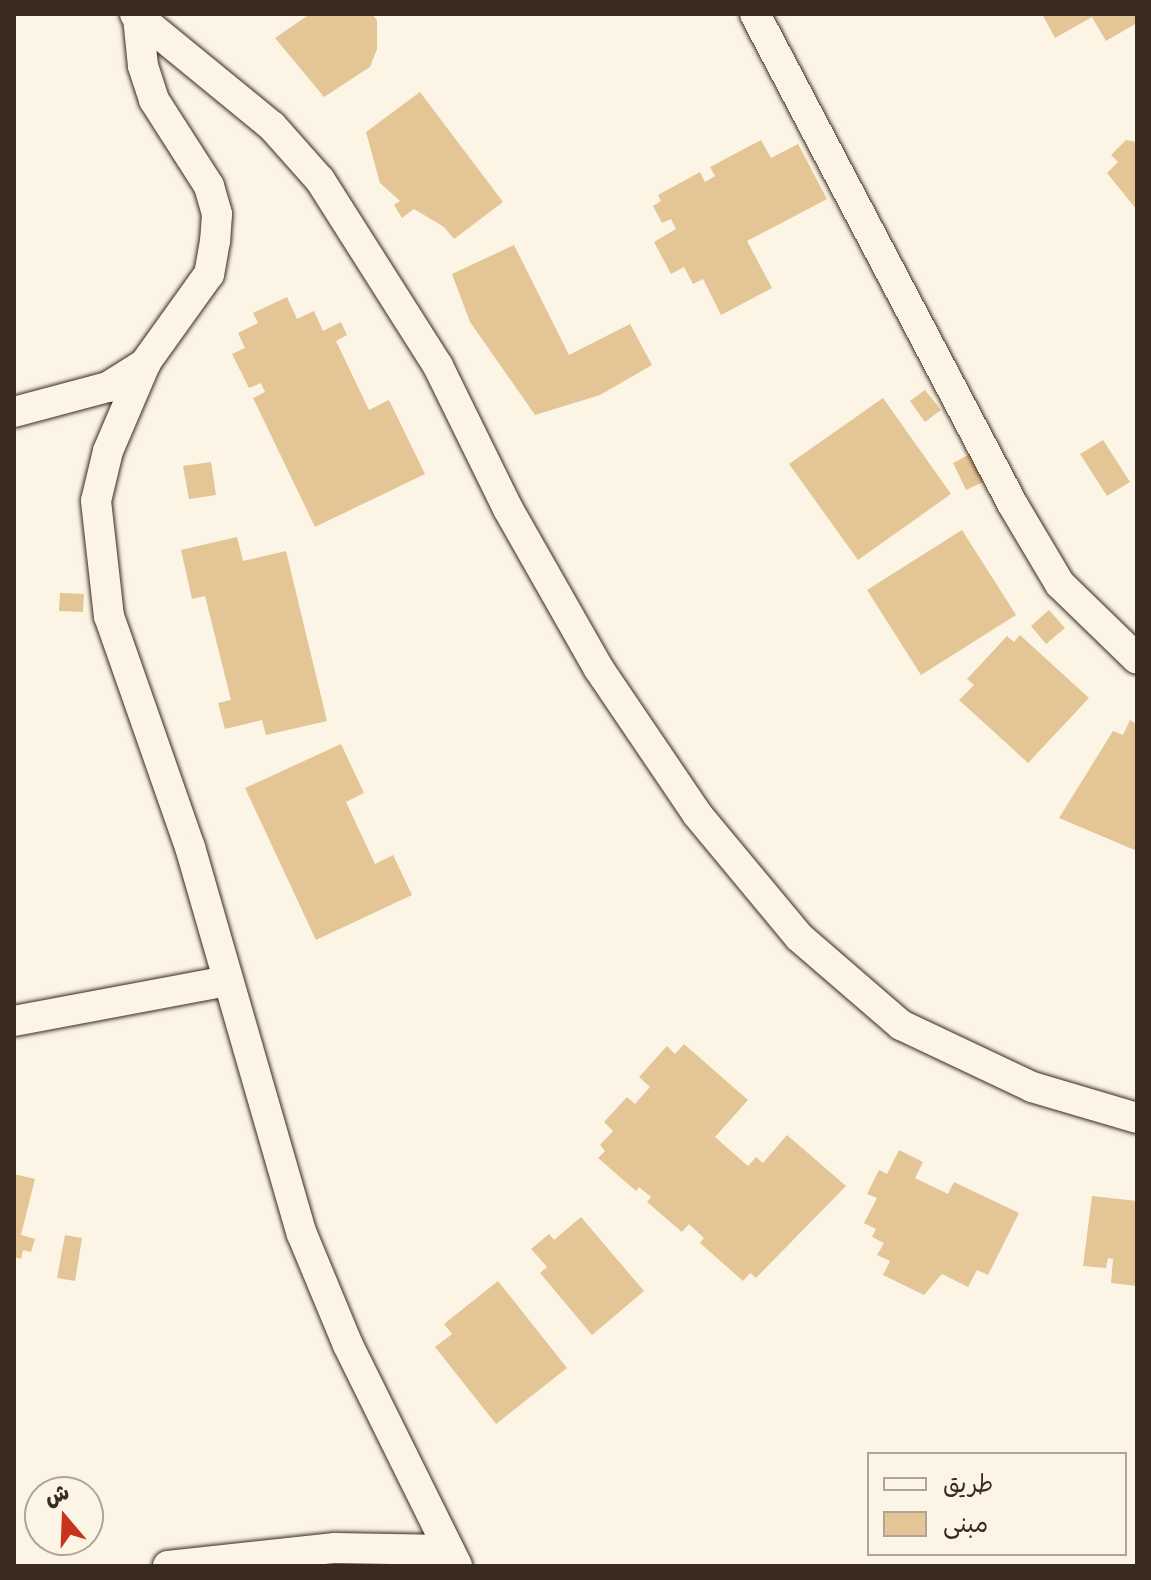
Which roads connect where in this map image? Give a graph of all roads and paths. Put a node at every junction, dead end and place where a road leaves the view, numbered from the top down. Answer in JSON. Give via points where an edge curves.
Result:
{"nodes":[{"id":1,"x":755,"y":14,"type":"edge"},
{"id":2,"x":136,"y":16,"type":"edge"},
{"id":3,"x":146,"y":362,"type":"junction"},
{"id":4,"x":14,"y":412,"type":"edge"},
{"id":5,"x":1137,"y":659,"type":"edge"},
{"id":6,"x":227,"y":981,"type":"junction"},
{"id":7,"x":14,"y":1021,"type":"edge"},
{"id":8,"x":1137,"y":1118,"type":"edge"},
{"id":9,"x":453,"y":1558,"type":"edge"},
{"id":10,"x":168,"y":1566,"type":"edge"}],
"edges":[{"from":1,"to":5,"type":"street","via":[[1013,505],[1060,584]]},
{"from":2,"to":3,"type":"street","via":[[154,100],[209,186],[217,214],[209,274]]},
{"from":2,"to":8,"type":"street","via":[[272,126],[320,180],[438,366],[508,509],[599,669],[697,814],[799,937],[901,1025],[1032,1087]]},
{"from":3,"to":4,"type":"street","via":[[108,387]]},
{"from":3,"to":6,"type":"street","via":[[108,451],[96,501],[98,544],[109,616],[190,847]]},
{"from":6,"to":7,"type":"street"},
{"from":6,"to":9,"type":"street","via":[[302,1234],[348,1345]]},
{"from":9,"to":10,"type":"street","via":[[335,1548]]}]}
